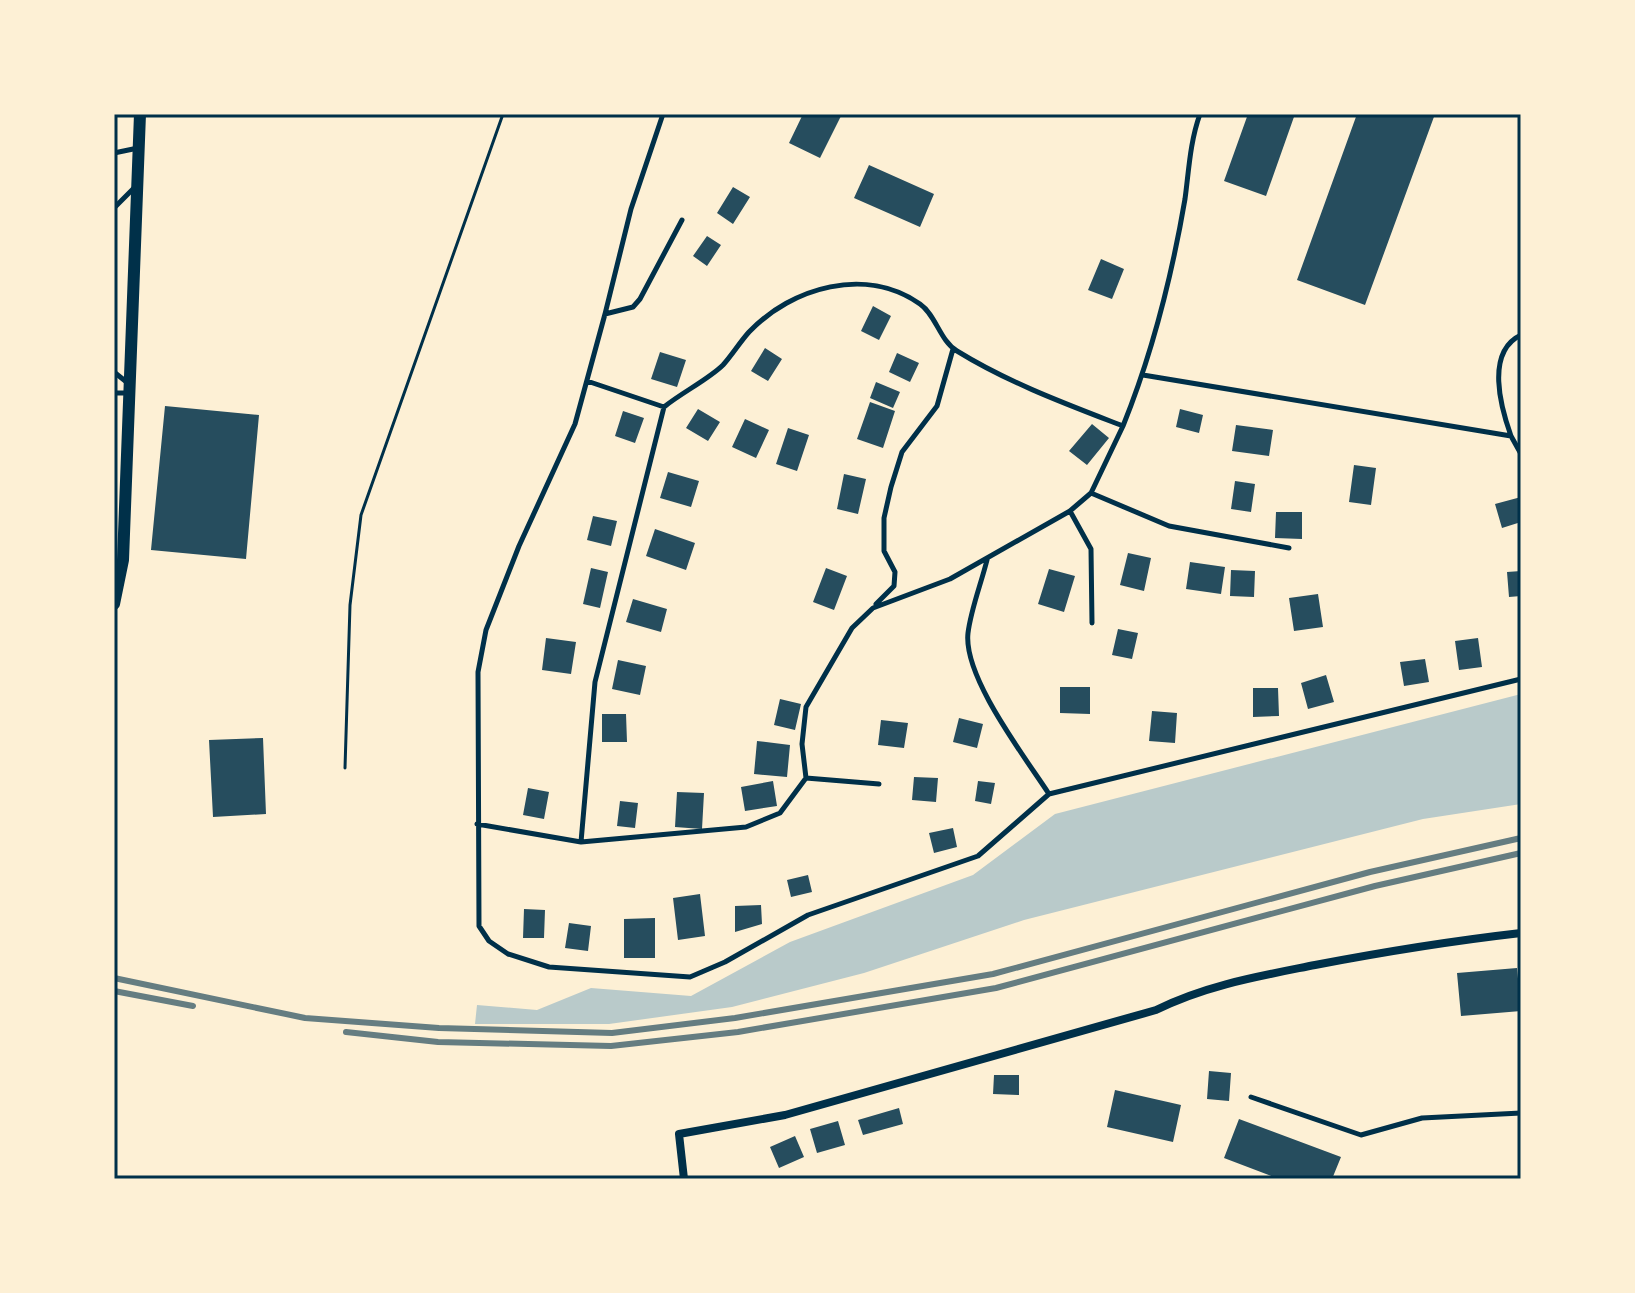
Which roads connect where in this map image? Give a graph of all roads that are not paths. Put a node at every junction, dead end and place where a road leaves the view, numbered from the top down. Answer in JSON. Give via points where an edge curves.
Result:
{"nodes":[{"id":1,"x":140,"y":114,"type":"edge"},
{"id":2,"x":663,"y":114,"type":"edge"},
{"id":3,"x":1200,"y":114,"type":"edge"},
{"id":4,"x":139,"y":147,"type":"junction"},
{"id":5,"x":114,"y":153,"type":"edge"},
{"id":6,"x":137,"y":184,"type":"junction"},
{"id":7,"x":114,"y":208,"type":"edge"},
{"id":8,"x":682,"y":220,"type":"dead end"},
{"id":9,"x":605,"y":314,"type":"junction"},
{"id":10,"x":1521,"y":335,"type":"edge"},
{"id":11,"x":953,"y":349,"type":"junction"},
{"id":12,"x":114,"y":372,"type":"edge"},
{"id":13,"x":1143,"y":375,"type":"junction"},
{"id":14,"x":587,"y":381,"type":"junction"},
{"id":15,"x":129,"y":389,"type":"junction"},
{"id":16,"x":114,"y":393,"type":"edge"},
{"id":17,"x":664,"y":407,"type":"junction"},
{"id":18,"x":1123,"y":426,"type":"junction"},
{"id":19,"x":1511,"y":436,"type":"junction"},
{"id":20,"x":1521,"y":454,"type":"edge"},
{"id":21,"x":1091,"y":493,"type":"junction"},
{"id":22,"x":120,"y":495,"type":"edge"},
{"id":23,"x":1070,"y":511,"type":"junction"},
{"id":24,"x":1289,"y":548,"type":"dead end"},
{"id":25,"x":987,"y":559,"type":"junction"},
{"id":26,"x":114,"y":604,"type":"edge"},
{"id":27,"x":873,"y":608,"type":"junction"},
{"id":28,"x":1092,"y":623,"type":"dead end"},
{"id":29,"x":1521,"y":679,"type":"edge"},
{"id":30,"x":806,"y":778,"type":"junction"},
{"id":31,"x":879,"y":784,"type":"dead end"},
{"id":32,"x":1049,"y":794,"type":"junction"},
{"id":33,"x":477,"y":824,"type":"junction"},
{"id":34,"x":581,"y":842,"type":"junction"},
{"id":35,"x":1521,"y":933,"type":"edge"},
{"id":36,"x":1251,"y":1097,"type":"dead end"},
{"id":37,"x":1521,"y":1113,"type":"edge"},
{"id":38,"x":684,"y":1179,"type":"edge"}],
"edges":[{"from":1,"to":4,"type":"street"},
{"from":2,"to":9,"type":"lane","via":[[631,209]]},
{"from":3,"to":13,"type":"lane"},
{"from":4,"to":5,"type":"lane"},
{"from":4,"to":6,"type":"street"},
{"from":6,"to":7,"type":"lane"},
{"from":6,"to":15,"type":"street"},
{"from":8,"to":9,"type":"lane","via":[[640,299],[633,307]]},
{"from":9,"to":14,"type":"lane"},
{"from":10,"to":19,"type":"lane","via":[[1513,339],[1501,363],[1498,402]]},
{"from":11,"to":17,"type":"lane","via":[[922,305],[885,286],[836,283],[786,303],[751,330],[721,367]]},
{"from":11,"to":18,"type":"lane","via":[[1041,395]]},
{"from":11,"to":27,"type":"lane","via":[[937,406],[918,427],[898,464],[884,518],[884,551],[895,572],[894,586]]},
{"from":12,"to":15,"type":"lane"},
{"from":13,"to":18,"type":"lane"},
{"from":13,"to":19,"type":"lane"},
{"from":14,"to":17,"type":"lane"},
{"from":14,"to":33,"type":"lane","via":[[575,424],[486,630],[478,672]]},
{"from":15,"to":16,"type":"lane"},
{"from":15,"to":22,"type":"street"},
{"from":17,"to":34,"type":"lane","via":[[595,682]]},
{"from":18,"to":21,"type":"lane"},
{"from":19,"to":20,"type":"lane"},
{"from":21,"to":23,"type":"lane"},
{"from":21,"to":24,"type":"lane","via":[[1169,526]]},
{"from":22,"to":26,"type":"street","via":[[123,560]]},
{"from":23,"to":25,"type":"lane"},
{"from":23,"to":28,"type":"lane","via":[[1091,549]]},
{"from":25,"to":27,"type":"lane"},
{"from":25,"to":32,"type":"lane","via":[[968,635],[971,657],[987,699]]},
{"from":27,"to":30,"type":"lane","via":[[852,628],[806,707]]},
{"from":29,"to":32,"type":"lane"},
{"from":30,"to":31,"type":"lane"},
{"from":30,"to":34,"type":"lane","via":[[780,813],[746,827]]},
{"from":32,"to":33,"type":"lane","via":[[978,856],[808,915],[690,977],[549,967],[508,954],[489,941],[479,926]]},
{"from":33,"to":34,"type":"lane"},
{"from":35,"to":38,"type":"street","via":[[1416,945],[1230,982],[1156,1010],[785,1115],[679,1134]]},
{"from":36,"to":37,"type":"lane","via":[[1361,1135],[1422,1118]]}]}
